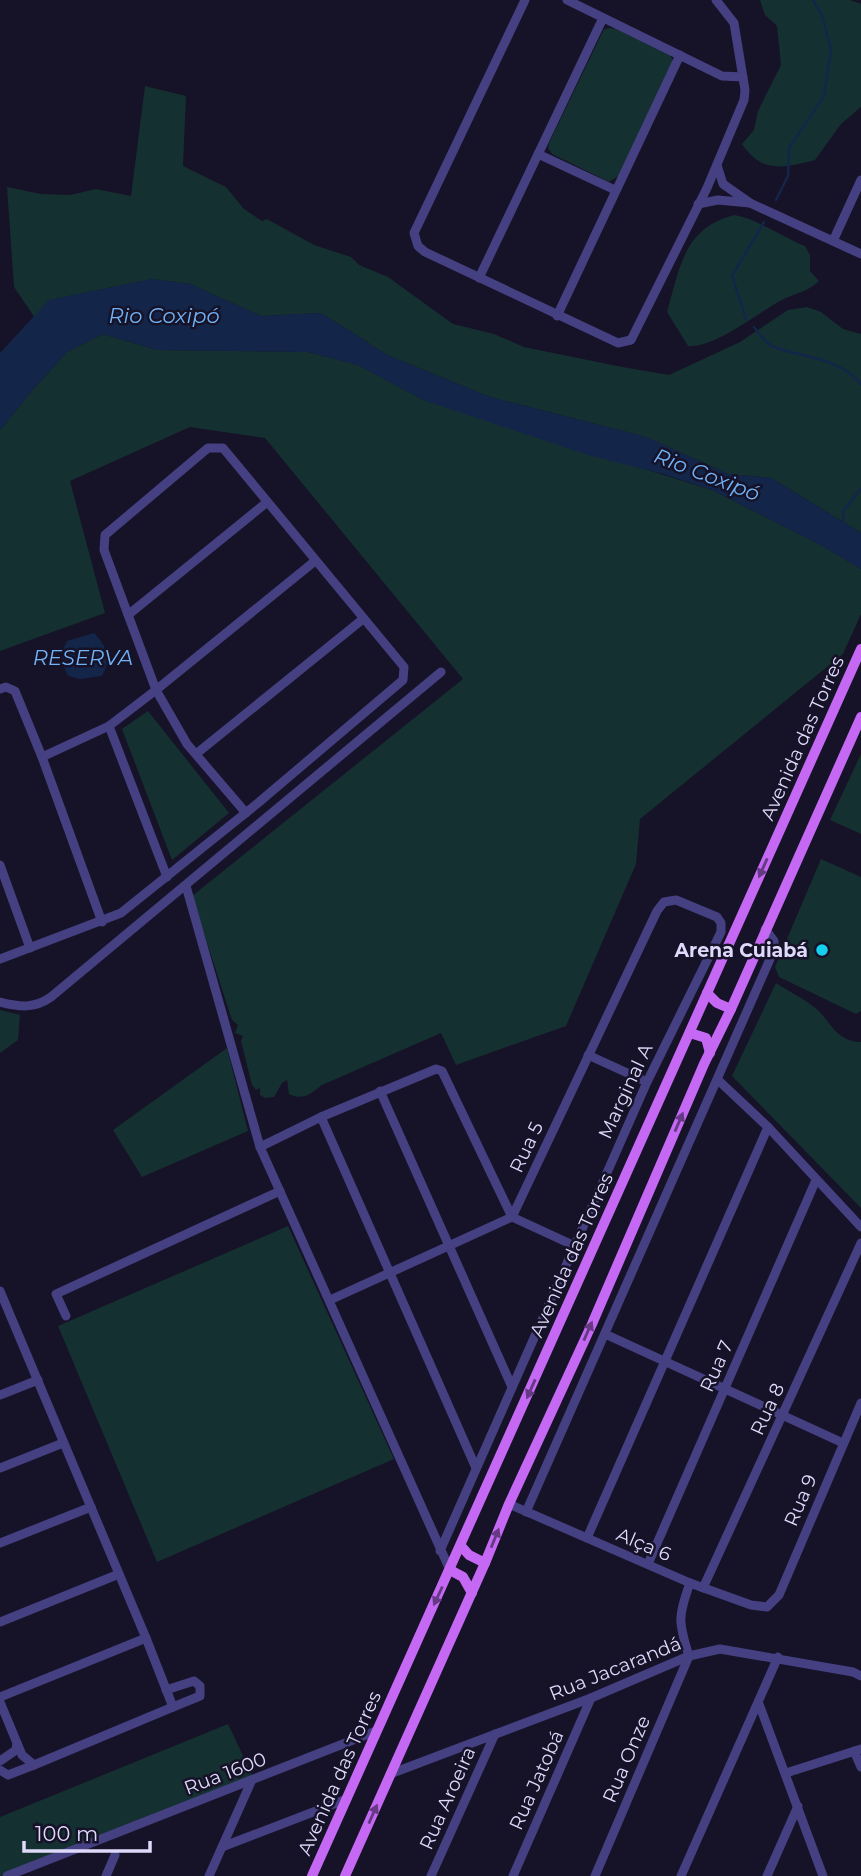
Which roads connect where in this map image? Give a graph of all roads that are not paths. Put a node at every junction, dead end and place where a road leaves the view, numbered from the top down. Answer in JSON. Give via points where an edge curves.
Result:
{"nodes":[{"id":1,"x":525,"y":0,"type":"edge"},
{"id":2,"x":567,"y":0,"type":"edge"},
{"id":3,"x":716,"y":0,"type":"edge"},
{"id":4,"x":603,"y":18,"type":"junction"},
{"id":5,"x":680,"y":55,"type":"junction"},
{"id":6,"x":743,"y":77,"type":"junction"},
{"id":7,"x":538,"y":153,"type":"junction"},
{"id":8,"x":717,"y":165,"type":"junction"},
{"id":9,"x":861,"y":180,"type":"edge"},
{"id":10,"x":615,"y":190,"type":"junction"},
{"id":11,"x":750,"y":203,"type":"junction"},
{"id":12,"x":698,"y":205,"type":"junction"},
{"id":13,"x":833,"y":241,"type":"junction"},
{"id":14,"x":861,"y":254,"type":"edge"},
{"id":15,"x":479,"y":278,"type":"junction"},
{"id":16,"x":557,"y":316,"type":"junction"},
{"id":17,"x":266,"y":503,"type":"junction"},
{"id":18,"x":315,"y":561,"type":"junction"},
{"id":19,"x":128,"y":615,"type":"junction"},
{"id":20,"x":363,"y":619,"type":"junction"},
{"id":21,"x":861,"y":649,"type":"edge"},
{"id":22,"x":440,"y":672,"type":"dead end"},
{"id":23,"x":0,"y":689,"type":"edge"},
{"id":24,"x":156,"y":690,"type":"junction"},
{"id":25,"x":861,"y":717,"type":"edge"},
{"id":26,"x":109,"y":726,"type":"junction"},
{"id":27,"x":196,"y":754,"type":"junction"},
{"id":28,"x":42,"y":757,"type":"junction"},
{"id":29,"x":246,"y":813,"type":"junction"},
{"id":30,"x":0,"y":865,"type":"edge"},
{"id":31,"x":167,"y":877,"type":"junction"},
{"id":32,"x":186,"y":886,"type":"junction"},
{"id":33,"x":657,"y":911,"type":"joint"},
{"id":34,"x":102,"y":922,"type":"junction"},
{"id":35,"x":765,"y":929,"type":"junction"},
{"id":36,"x":30,"y":948,"type":"junction"},
{"id":37,"x":0,"y":959,"type":"edge"},
{"id":38,"x":708,"y":993,"type":"junction"},
{"id":39,"x":0,"y":1002,"type":"edge"},
{"id":40,"x":731,"y":1009,"type":"junction"},
{"id":41,"x":690,"y":1033,"type":"junction"},
{"id":42,"x":710,"y":1053,"type":"junction"},
{"id":43,"x":587,"y":1055,"type":"junction"},
{"id":44,"x":718,"y":1080,"type":"junction"},
{"id":45,"x":647,"y":1082,"type":"junction"},
{"id":46,"x":380,"y":1091,"type":"junction"},
{"id":47,"x":321,"y":1117,"type":"junction"},
{"id":48,"x":768,"y":1127,"type":"junction"},
{"id":49,"x":260,"y":1147,"type":"junction"},
{"id":50,"x":816,"y":1180,"type":"junction"},
{"id":51,"x":280,"y":1191,"type":"junction"},
{"id":52,"x":512,"y":1217,"type":"junction"},
{"id":53,"x":861,"y":1227,"type":"edge"},
{"id":54,"x":861,"y":1243,"type":"edge"},
{"id":55,"x":575,"y":1246,"type":"junction"},
{"id":56,"x":450,"y":1247,"type":"junction"},
{"id":57,"x":388,"y":1272,"type":"junction"},
{"id":58,"x":0,"y":1291,"type":"edge"},
{"id":59,"x":330,"y":1300,"type":"junction"},
{"id":60,"x":10,"y":1312,"type":"junction"},
{"id":61,"x":0,"y":1316,"type":"edge"},
{"id":62,"x":65,"y":1316,"type":"dead end"},
{"id":63,"x":605,"y":1334,"type":"junction"},
{"id":64,"x":664,"y":1361,"type":"junction"},
{"id":65,"x":38,"y":1380,"type":"junction"},
{"id":66,"x":512,"y":1387,"type":"junction"},
{"id":67,"x":725,"y":1389,"type":"junction"},
{"id":68,"x":0,"y":1395,"type":"edge"},
{"id":69,"x":861,"y":1403,"type":"edge"},
{"id":70,"x":784,"y":1416,"type":"junction"},
{"id":71,"x":63,"y":1443,"type":"junction"},
{"id":72,"x":843,"y":1443,"type":"junction"},
{"id":73,"x":0,"y":1468,"type":"edge"},
{"id":74,"x":476,"y":1468,"type":"junction"},
{"id":75,"x":509,"y":1504,"type":"junction"},
{"id":76,"x":91,"y":1507,"type":"junction"},
{"id":77,"x":526,"y":1512,"type":"junction"},
{"id":78,"x":587,"y":1538,"type":"junction"},
{"id":79,"x":0,"y":1543,"type":"edge"},
{"id":80,"x":461,"y":1546,"type":"junction"},
{"id":81,"x":440,"y":1551,"type":"junction"},
{"id":82,"x":485,"y":1563,"type":"junction"},
{"id":83,"x":648,"y":1564,"type":"junction"},
{"id":84,"x":450,"y":1570,"type":"junction"},
{"id":85,"x":119,"y":1574,"type":"junction"},
{"id":86,"x":690,"y":1583,"type":"junction"},
{"id":87,"x":703,"y":1588,"type":"junction"},
{"id":88,"x":472,"y":1592,"type":"junction"},
{"id":89,"x":767,"y":1607,"type":"joint"},
{"id":90,"x":0,"y":1622,"type":"edge"},
{"id":91,"x":146,"y":1638,"type":"junction"},
{"id":92,"x":689,"y":1657,"type":"junction"},
{"id":93,"x":778,"y":1657,"type":"junction"},
{"id":94,"x":861,"y":1676,"type":"edge"},
{"id":95,"x":166,"y":1690,"type":"junction"},
{"id":96,"x":591,"y":1698,"type":"junction"},
{"id":97,"x":0,"y":1699,"type":"edge"},
{"id":98,"x":759,"y":1704,"type":"junction"},
{"id":99,"x":173,"y":1707,"type":"junction"},
{"id":100,"x":376,"y":1731,"type":"junction"},
{"id":101,"x":495,"y":1734,"type":"junction"},
{"id":102,"x":17,"y":1743,"type":"junction"},
{"id":103,"x":858,"y":1750,"type":"edge"},
{"id":104,"x":0,"y":1761,"type":"edge"},
{"id":105,"x":34,"y":1765,"type":"junction"},
{"id":106,"x":861,"y":1767,"type":"edge"},
{"id":107,"x":0,"y":1770,"type":"edge"},
{"id":108,"x":390,"y":1773,"type":"junction"},
{"id":109,"x":786,"y":1773,"type":"junction"},
{"id":110,"x":251,"y":1782,"type":"junction"},
{"id":111,"x":347,"y":1799,"type":"junction"},
{"id":112,"x":798,"y":1806,"type":"junction"},
{"id":113,"x":222,"y":1847,"type":"junction"},
{"id":114,"x":115,"y":1855,"type":"dead end"},
{"id":115,"x":7,"y":1876,"type":"edge"},
{"id":116,"x":106,"y":1876,"type":"edge"},
{"id":117,"x":209,"y":1876,"type":"edge"},
{"id":118,"x":312,"y":1876,"type":"edge"},
{"id":119,"x":345,"y":1876,"type":"edge"},
{"id":120,"x":431,"y":1876,"type":"edge"},
{"id":121,"x":513,"y":1876,"type":"edge"},
{"id":122,"x":595,"y":1876,"type":"edge"},
{"id":123,"x":681,"y":1876,"type":"edge"},
{"id":124,"x":767,"y":1876,"type":"edge"},
{"id":125,"x":823,"y":1876,"type":"edge"}],
"edges":[{"from":1,"to":15,"type":"street","via":[[414,233],[421,249]]},
{"from":2,"to":4,"type":"street"},
{"from":3,"to":6,"type":"street","via":[[734,23]]},
{"from":4,"to":5,"type":"street"},
{"from":4,"to":7,"type":"street"},
{"from":5,"to":6,"type":"street","via":[[722,76]]},
{"from":5,"to":10,"type":"street"},
{"from":6,"to":8,"type":"street","via":[[744,100]]},
{"from":7,"to":10,"type":"street"},
{"from":7,"to":15,"type":"street"},
{"from":8,"to":11,"type":"street","via":[[723,184]]},
{"from":8,"to":12,"type":"street"},
{"from":9,"to":13,"type":"street"},
{"from":10,"to":16,"type":"street"},
{"from":11,"to":12,"type":"street","via":[[718,200]]},
{"from":11,"to":13,"type":"street"},
{"from":12,"to":16,"type":"street","via":[[631,340],[618,343]]},
{"from":13,"to":14,"type":"street"},
{"from":15,"to":16,"type":"street"},
{"from":17,"to":18,"type":"street"},
{"from":17,"to":19,"type":"street"},
{"from":17,"to":19,"type":"street","via":[[223,448],[208,448],[105,535],[104,550]]},
{"from":18,"to":20,"type":"street"},
{"from":18,"to":24,"type":"street"},
{"from":19,"to":24,"type":"street"},
{"from":20,"to":27,"type":"street"},
{"from":20,"to":29,"type":"street","via":[[404,667],[403,680]]},
{"from":21,"to":38,"type":"main road","name":"Avenida das Torres","one_way":true},
{"from":22,"to":32,"type":"street"},
{"from":23,"to":28,"type":"street","via":[[15,691]]},
{"from":24,"to":26,"type":"street"},
{"from":24,"to":27,"type":"street"},
{"from":25,"to":35,"type":"main road"},
{"from":26,"to":28,"type":"street"},
{"from":26,"to":31,"type":"street"},
{"from":27,"to":29,"type":"street"},
{"from":28,"to":34,"type":"street"},
{"from":29,"to":31,"type":"street"},
{"from":30,"to":36,"type":"street"},
{"from":31,"to":34,"type":"street"},
{"from":32,"to":39,"type":"street","via":[[42,1003],[24,1007]]},
{"from":32,"to":49,"type":"street"},
{"from":33,"to":43,"type":"street","name":"Rua 5"},
{"from":33,"to":45,"type":"street","name":"Marginal A","via":[[664,902],[676,900],[717,917],[721,932]]},
{"from":34,"to":36,"type":"street"},
{"from":35,"to":40,"type":"main road"},
{"from":35,"to":44,"type":"street","via":[[774,941],[774,950]]},
{"from":36,"to":37,"type":"street"},
{"from":38,"to":40,"type":"main road"},
{"from":38,"to":41,"type":"main road","name":"Avenida das Torres"},
{"from":40,"to":42,"type":"main road"},
{"from":41,"to":42,"type":"main road","via":[[706,1038]]},
{"from":41,"to":80,"type":"main road","name":"Avenida das Torres","one_way":true},
{"from":75,"to":42,"type":"main road","one_way":true},
{"from":43,"to":45,"type":"street"},
{"from":43,"to":52,"type":"street","name":"Rua 5"},
{"from":44,"to":48,"type":"street"},
{"from":44,"to":63,"type":"street"},
{"from":45,"to":55,"type":"street","name":"Marginal A"},
{"from":46,"to":47,"type":"street"},
{"from":46,"to":52,"type":"street","via":[[436,1069],[442,1071]]},
{"from":46,"to":56,"type":"street"},
{"from":47,"to":49,"type":"street"},
{"from":47,"to":57,"type":"street"},
{"from":48,"to":50,"type":"street"},
{"from":48,"to":64,"type":"street"},
{"from":49,"to":51,"type":"street"},
{"from":50,"to":53,"type":"street"},
{"from":50,"to":67,"type":"street","name":"Rua 7"},
{"from":51,"to":59,"type":"street"},
{"from":51,"to":62,"type":"street","via":[[57,1294]]},
{"from":52,"to":55,"type":"street"},
{"from":52,"to":56,"type":"street"},
{"from":54,"to":70,"type":"street","name":"Rua 8"},
{"from":55,"to":66,"type":"street","name":"Marginal A"},
{"from":56,"to":57,"type":"street"},
{"from":56,"to":66,"type":"street"},
{"from":57,"to":59,"type":"street"},
{"from":57,"to":74,"type":"street"},
{"from":58,"to":60,"type":"street"},
{"from":59,"to":81,"type":"street"},
{"from":60,"to":61,"type":"street"},
{"from":60,"to":65,"type":"street"},
{"from":63,"to":64,"type":"street"},
{"from":63,"to":77,"type":"street"},
{"from":64,"to":67,"type":"street"},
{"from":64,"to":78,"type":"street"},
{"from":65,"to":68,"type":"street"},
{"from":65,"to":71,"type":"street"},
{"from":66,"to":74,"type":"street","name":"Marginal A"},
{"from":67,"to":70,"type":"street"},
{"from":67,"to":83,"type":"street","name":"Rua 7"},
{"from":69,"to":72,"type":"street","name":"Rua 9"},
{"from":70,"to":72,"type":"street"},
{"from":70,"to":87,"type":"street","name":"Rua 8"},
{"from":71,"to":73,"type":"street"},
{"from":71,"to":76,"type":"street"},
{"from":72,"to":89,"type":"street","name":"Rua 9","via":[[779,1595]]},
{"from":74,"to":81,"type":"street","name":"Marginal A"},
{"from":75,"to":77,"type":"street","name":"Alça 6"},
{"from":82,"to":75,"type":"main road","one_way":true},
{"from":76,"to":79,"type":"street"},
{"from":76,"to":85,"type":"street"},
{"from":77,"to":78,"type":"street","name":"Alça 6"},
{"from":78,"to":83,"type":"street","name":"Alça 6"},
{"from":80,"to":82,"type":"main road"},
{"from":80,"to":84,"type":"main road","name":"Avenida das Torres"},
{"from":81,"to":84,"type":"street"},
{"from":82,"to":88,"type":"main road"},
{"from":83,"to":86,"type":"street","name":"Alça 6"},
{"from":84,"to":88,"type":"main road","via":[[463,1577]]},
{"from":84,"to":100,"type":"main road","name":"Avenida das Torres","one_way":true},
{"from":85,"to":90,"type":"street"},
{"from":85,"to":91,"type":"street"},
{"from":86,"to":87,"type":"street","name":"Alça 6"},
{"from":86,"to":92,"type":"street","via":[[679,1623]]},
{"from":87,"to":89,"type":"street","name":"Alça 6"},
{"from":88,"to":108,"type":"main road"},
{"from":91,"to":95,"type":"street"},
{"from":91,"to":97,"type":"street"},
{"from":92,"to":93,"type":"street","name":"Rua Jacarandá","via":[[720,1649]]},
{"from":92,"to":96,"type":"street","name":"Rua Jacarandá"},
{"from":92,"to":122,"type":"street","name":"Rua Onze"},
{"from":93,"to":94,"type":"street","name":"Rua Jacarandá"},
{"from":93,"to":98,"type":"street"},
{"from":95,"to":99,"type":"street"},
{"from":95,"to":99,"type":"street","via":[[194,1681],[200,1686],[200,1696]]},
{"from":96,"to":101,"type":"street","name":"Rua Jacarandá"},
{"from":96,"to":121,"type":"street","name":"Rua Jatobá"},
{"from":97,"to":102,"type":"street"},
{"from":98,"to":109,"type":"street"},
{"from":98,"to":123,"type":"street"},
{"from":99,"to":105,"type":"street"},
{"from":100,"to":110,"type":"street","name":"Rua 1600"},
{"from":100,"to":111,"type":"main road","name":"Avenida das Torres"},
{"from":101,"to":108,"type":"street","name":"Rua Jacarandá"},
{"from":101,"to":120,"type":"street","name":"Rua Aroeira"},
{"from":102,"to":104,"type":"street","via":[[13,1753]]},
{"from":102,"to":105,"type":"street"},
{"from":103,"to":106,"type":"street"},
{"from":103,"to":109,"type":"street"},
{"from":105,"to":107,"type":"street","via":[[8,1775]]},
{"from":119,"to":108,"type":"main road","one_way":true},
{"from":109,"to":112,"type":"street"},
{"from":110,"to":113,"type":"street"},
{"from":110,"to":115,"type":"street","name":"Rua 1600"},
{"from":111,"to":113,"type":"street"},
{"from":111,"to":118,"type":"main road","name":"Avenida das Torres"},
{"from":112,"to":124,"type":"street"},
{"from":112,"to":125,"type":"street"},
{"from":113,"to":117,"type":"street"},
{"from":114,"to":116,"type":"street"}]}
